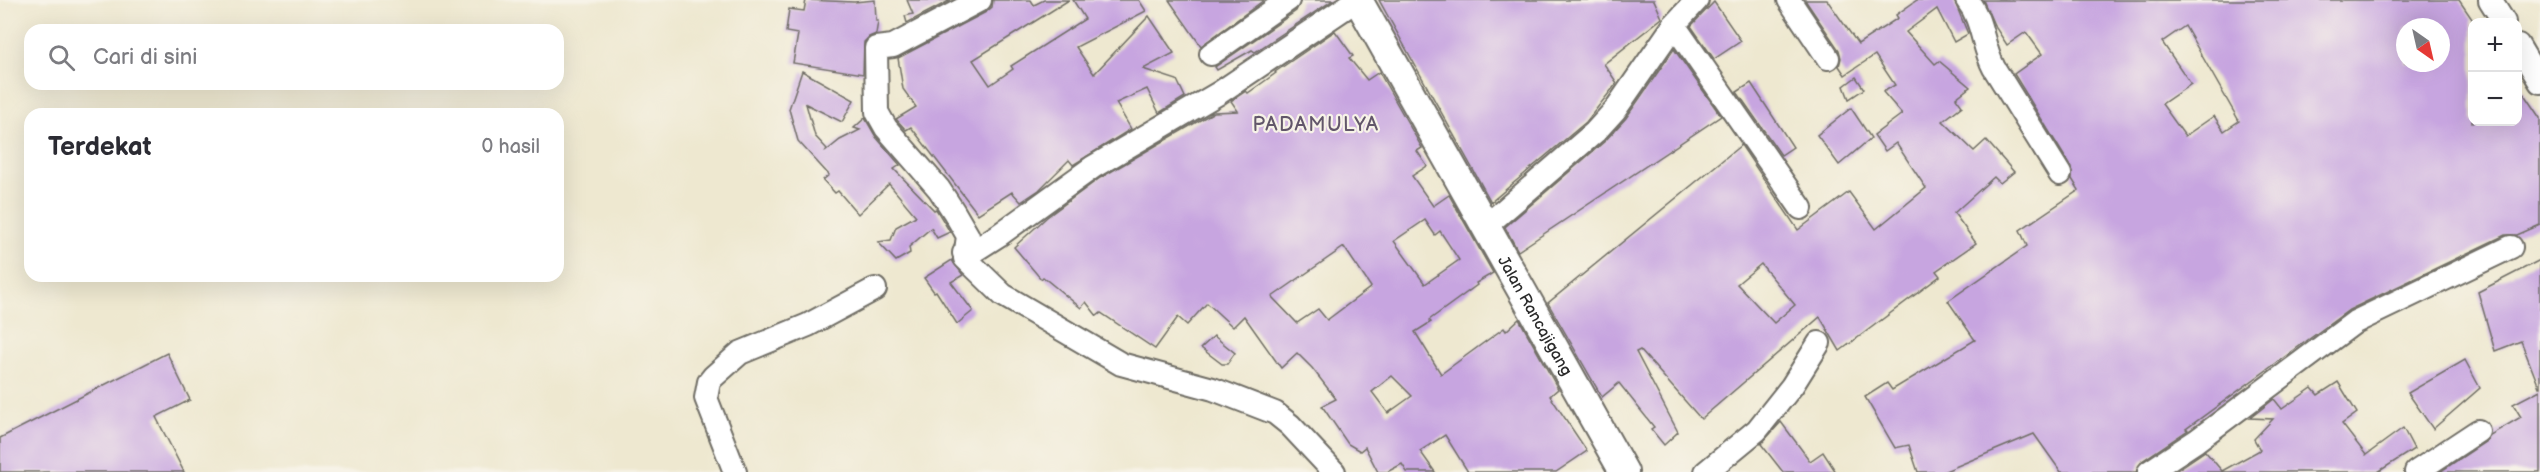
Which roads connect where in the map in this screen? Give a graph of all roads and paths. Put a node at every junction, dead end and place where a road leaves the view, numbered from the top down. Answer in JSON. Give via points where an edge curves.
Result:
{"nodes":[{"id":1,"x":980,"y":0,"type":"edge"},
{"id":2,"x":1288,"y":0,"type":"edge"},
{"id":3,"x":1358,"y":0,"type":"edge"},
{"id":4,"x":1697,"y":0,"type":"edge"},
{"id":5,"x":1789,"y":0,"type":"edge"},
{"id":6,"x":1966,"y":0,"type":"edge"},
{"id":7,"x":2490,"y":0,"type":"edge"},
{"id":8,"x":2501,"y":18,"type":"edge"},
{"id":9,"x":1674,"y":25,"type":"junction"},
{"id":10,"x":2522,"y":53,"type":"edge"},
{"id":11,"x":1211,"y":54,"type":"dead end"},
{"id":12,"x":1828,"y":58,"type":"dead end"},
{"id":13,"x":2540,"y":82,"type":"edge"},
{"id":14,"x":2060,"y":174,"type":"dead end"},
{"id":15,"x":1801,"y":208,"type":"dead end"},
{"id":16,"x":1487,"y":225,"type":"junction"},
{"id":17,"x":982,"y":244,"type":"junction"},
{"id":18,"x":2511,"y":248,"type":"dead end"},
{"id":19,"x":875,"y":289,"type":"dead end"},
{"id":20,"x":1819,"y":343,"type":"dead end"},
{"id":21,"x":2478,"y":431,"type":"dead end"},
{"id":22,"x":735,"y":472,"type":"edge"},
{"id":23,"x":1334,"y":472,"type":"edge"},
{"id":24,"x":1624,"y":472,"type":"edge"},
{"id":25,"x":1706,"y":472,"type":"edge"},
{"id":26,"x":2149,"y":472,"type":"edge"},
{"id":27,"x":2416,"y":472,"type":"edge"}],
"edges":[{"from":1,"to":17,"type":"street","via":[[876,48],[875,73],[878,112],[895,140],[939,189],[968,236]]},
{"from":2,"to":11,"type":"street"},
{"from":3,"to":16,"type":"main road","name":"Jalan Rancajigang"},
{"from":3,"to":17,"type":"street","via":[[1219,93],[1093,167]]},
{"from":4,"to":9,"type":"street"},
{"from":5,"to":12,"type":"street"},
{"from":6,"to":14,"type":"street","via":[[1980,22],[1986,53],[1994,68]]},
{"from":7,"to":8,"type":"street"},
{"from":9,"to":15,"type":"street"},
{"from":9,"to":16,"type":"street","via":[[1615,110]]},
{"from":10,"to":13,"type":"street"},
{"from":16,"to":24,"type":"main road","name":"Jalan Rancajigang"},
{"from":17,"to":23,"type":"street","via":[[964,258],[1003,295],[1121,364],[1213,389],[1275,413]]},
{"from":18,"to":26,"type":"street","via":[[2355,322]]},
{"from":19,"to":22,"type":"street","via":[[788,335],[740,353],[712,376],[706,398]]},
{"from":20,"to":25,"type":"street","via":[[1757,430]]},
{"from":21,"to":27,"type":"street"}]}
